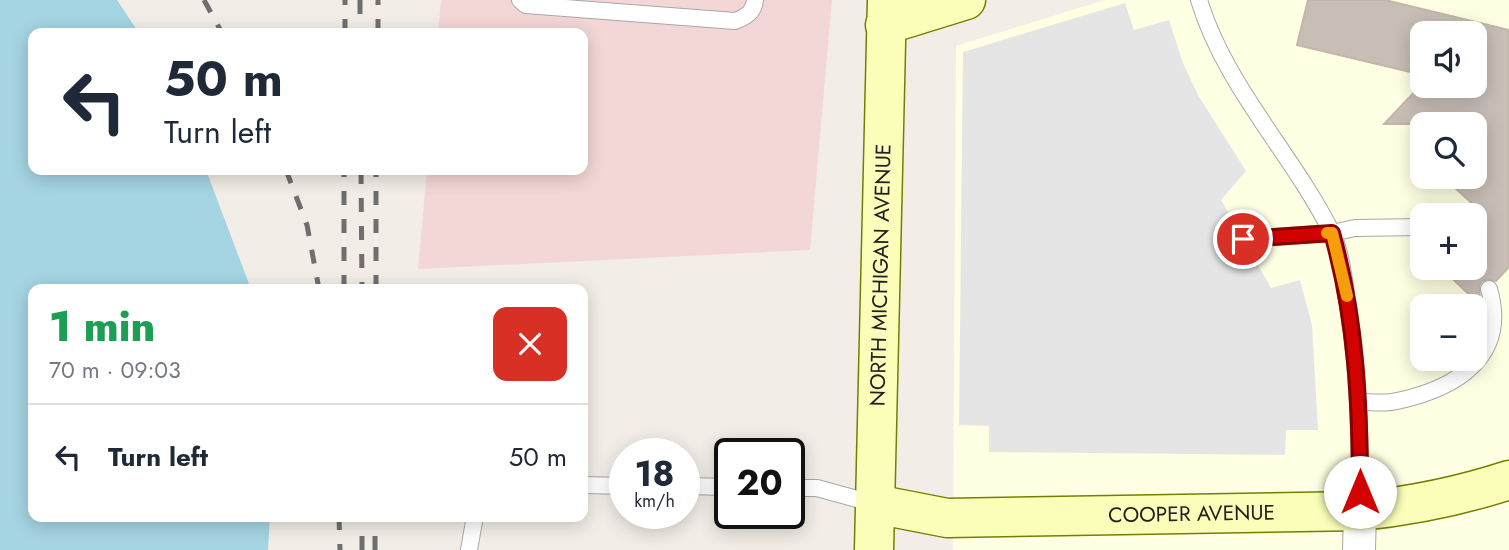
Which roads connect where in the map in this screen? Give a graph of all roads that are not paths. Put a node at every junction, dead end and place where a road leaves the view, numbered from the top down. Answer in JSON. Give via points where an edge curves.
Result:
{"nodes":[{"id":1,"x":520,"y":0,"type":"edge"},
{"id":2,"x":755,"y":0,"type":"edge"},
{"id":3,"x":966,"y":0,"type":"edge"},
{"id":4,"x":1199,"y":0,"type":"edge"},
{"id":5,"x":886,"y":12,"type":"edge"},
{"id":6,"x":1410,"y":227,"type":"edge"},
{"id":7,"x":1332,"y":233,"type":"junction"},
{"id":8,"x":1243,"y":239,"type":"dead end"},
{"id":9,"x":1489,"y":289,"type":"dead end"},
{"id":10,"x":1360,"y":402,"type":"junction"},
{"id":11,"x":1509,"y":480,"type":"edge"},
{"id":12,"x":588,"y":485,"type":"edge"},
{"id":13,"x":609,"y":486,"type":"edge"},
{"id":14,"x":805,"y":488,"type":"edge"},
{"id":15,"x":875,"y":504,"type":"junction"},
{"id":16,"x":1360,"y":511,"type":"junction"},
{"id":17,"x":474,"y":522,"type":"edge"},
{"id":18,"x":469,"y":550,"type":"edge"},
{"id":19,"x":874,"y":550,"type":"edge"},
{"id":20,"x":1359,"y":550,"type":"edge"}],
"edges":[{"from":1,"to":2,"type":"lane","via":[[526,5],[736,21],[747,16]]},
{"from":3,"to":5,"type":"street"},
{"from":4,"to":7,"type":"lane","via":[[1254,111]]},
{"from":5,"to":15,"type":"street","name":"NORTH MICHIGAN AVENUE"},
{"from":6,"to":7,"type":"lane"},
{"from":7,"to":8,"type":"lane"},
{"from":7,"to":10,"type":"lane","via":[[1350,314]]},
{"from":9,"to":10,"type":"lane","via":[[1497,304],[1498,327],[1476,370],[1447,387],[1395,402]]},
{"from":10,"to":16,"type":"lane"},
{"from":11,"to":16,"type":"street","name":"COOPER AVENUE","via":[[1403,506]]},
{"from":12,"to":13,"type":"lane"},
{"from":14,"to":15,"type":"lane"},
{"from":15,"to":16,"type":"street","name":"COOPER AVENUE","via":[[947,518]]},
{"from":15,"to":19,"type":"street","name":"NORTH MICHIGAN AVENUE"},
{"from":16,"to":20,"type":"street"},
{"from":17,"to":18,"type":"lane"}]}
